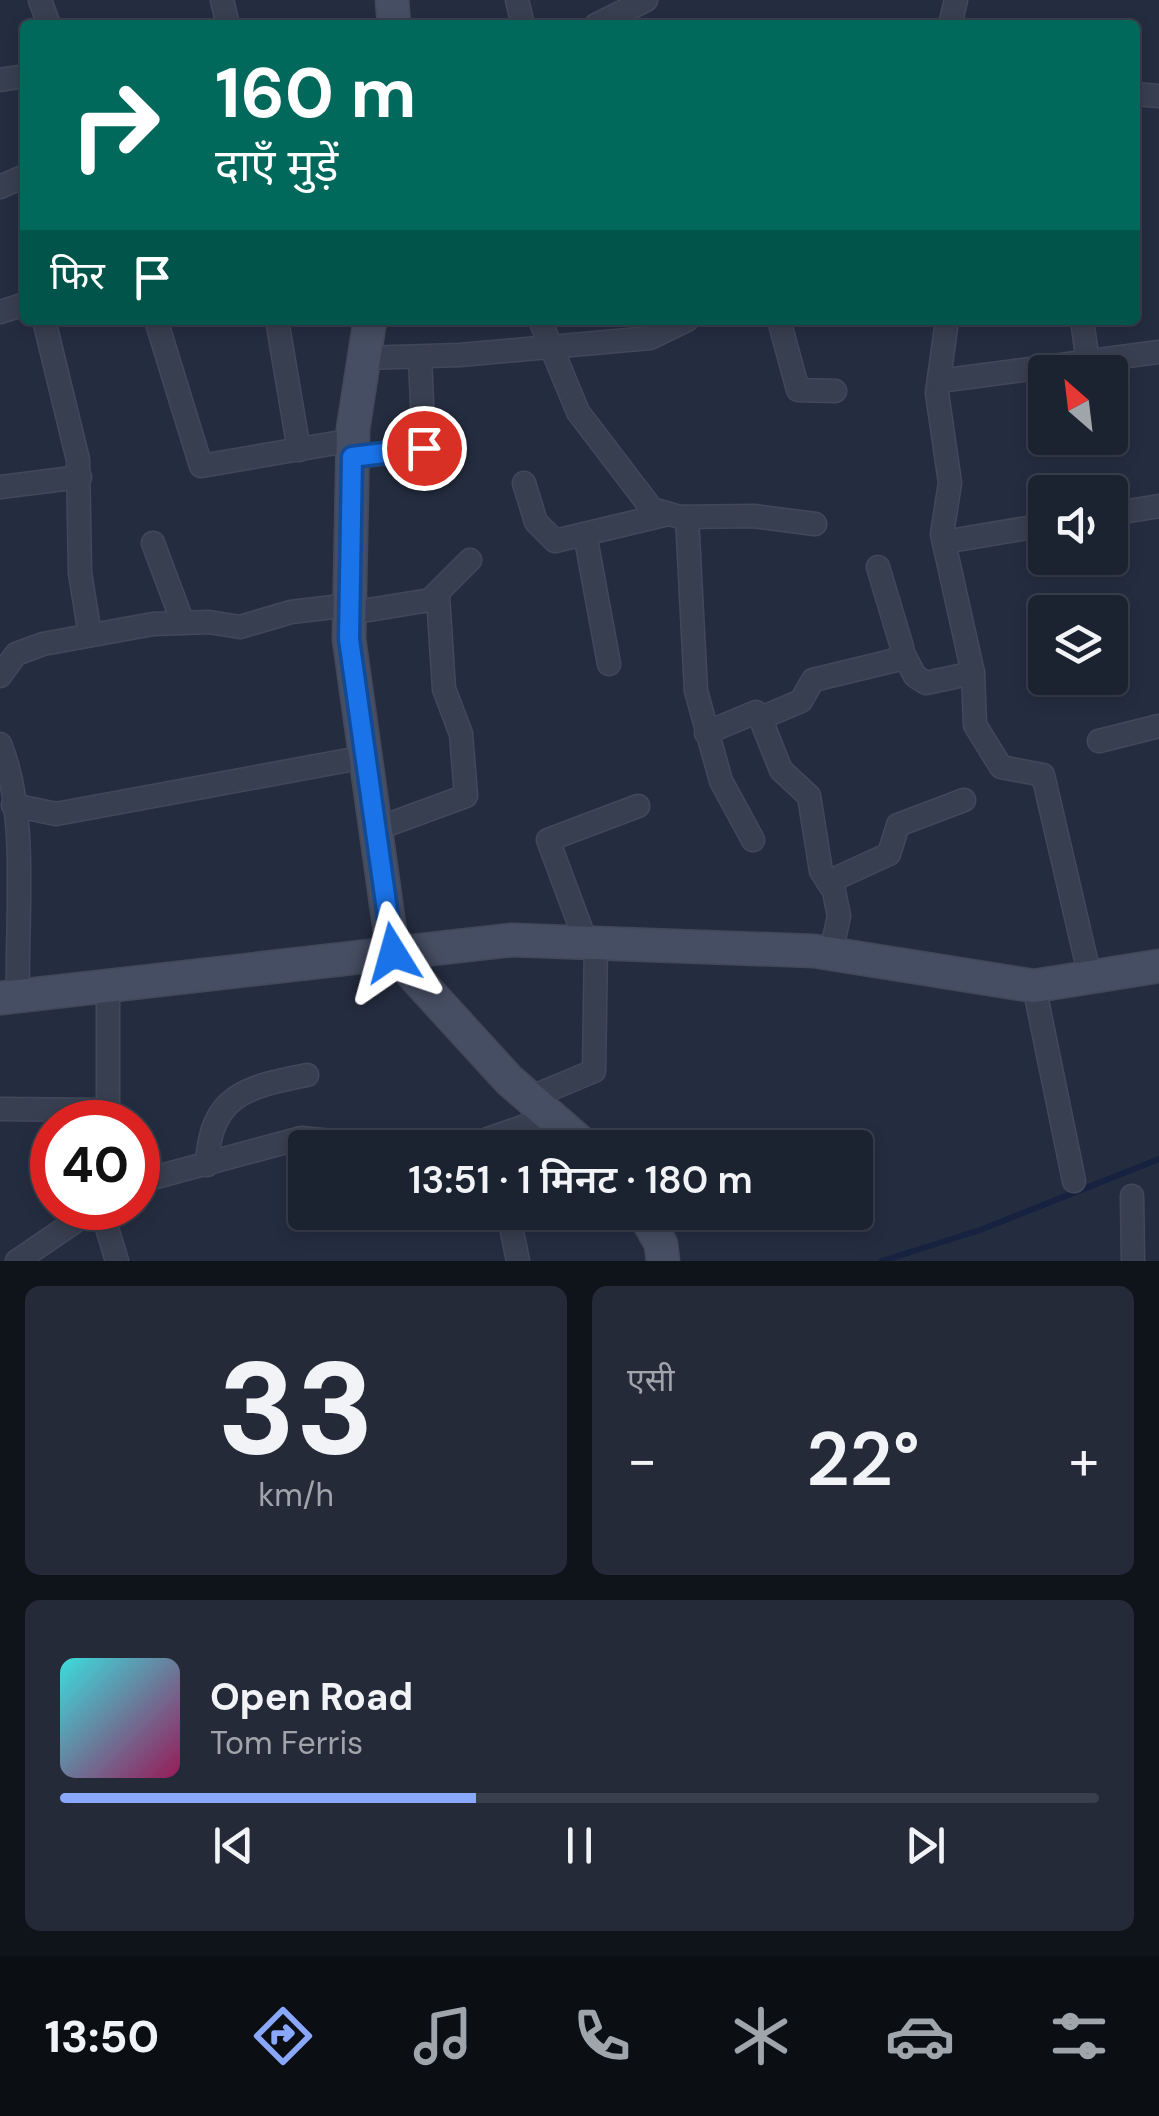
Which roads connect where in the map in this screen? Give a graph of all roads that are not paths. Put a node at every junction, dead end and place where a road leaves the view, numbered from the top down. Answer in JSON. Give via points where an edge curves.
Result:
{"nodes":[{"id":1,"x":642,"y":10,"type":"edge"},
{"id":2,"x":611,"y":20,"type":"edge"},
{"id":3,"x":45,"y":325,"type":"edge"},
{"id":4,"x":157,"y":325,"type":"edge"},
{"id":5,"x":278,"y":325,"type":"edge"},
{"id":6,"x":369,"y":325,"type":"edge"},
{"id":7,"x":542,"y":325,"type":"edge"},
{"id":8,"x":677,"y":325,"type":"edge"},
{"id":9,"x":780,"y":325,"type":"edge"},
{"id":10,"x":946,"y":325,"type":"edge"},
{"id":11,"x":1083,"y":325,"type":"edge"},
{"id":12,"x":551,"y":347,"type":"junction"},
{"id":13,"x":1159,"y":352,"type":"edge"},
{"id":14,"x":1087,"y":355,"type":"edge"},
{"id":15,"x":420,"y":356,"type":"junction"},
{"id":16,"x":1128,"y":356,"type":"edge"},
{"id":17,"x":364,"y":358,"type":"junction"},
{"id":18,"x":1028,"y":369,"type":"edge"},
{"id":19,"x":939,"y":380,"type":"junction"},
{"id":20,"x":835,"y":391,"type":"dead end"},
{"id":21,"x":352,"y":448,"type":"junction"},
{"id":22,"x":299,"y":450,"type":"junction"},
{"id":23,"x":80,"y":476,"type":"junction"},
{"id":24,"x":524,"y":482,"type":"dead end"},
{"id":25,"x":0,"y":487,"type":"edge"},
{"id":26,"x":1159,"y":506,"type":"edge"},
{"id":27,"x":1128,"y":511,"type":"edge"},
{"id":28,"x":678,"y":515,"type":"junction"},
{"id":29,"x":816,"y":524,"type":"dead end"},
{"id":30,"x":1028,"y":528,"type":"edge"},
{"id":31,"x":585,"y":534,"type":"junction"},
{"id":32,"x":153,"y":542,"type":"dead end"},
{"id":33,"x":944,"y":542,"type":"junction"},
{"id":34,"x":470,"y":560,"type":"dead end"},
{"id":35,"x":878,"y":567,"type":"dead end"},
{"id":36,"x":438,"y":596,"type":"junction"},
{"id":37,"x":350,"y":609,"type":"junction"},
{"id":38,"x":183,"y":623,"type":"junction"},
{"id":39,"x":90,"y":636,"type":"junction"},
{"id":40,"x":903,"y":653,"type":"junction"},
{"id":41,"x":609,"y":664,"type":"dead end"},
{"id":42,"x":974,"y":673,"type":"junction"},
{"id":43,"x":0,"y":676,"type":"edge"},
{"id":44,"x":756,"y":712,"type":"dead end"},
{"id":45,"x":1159,"y":726,"type":"edge"},
{"id":46,"x":706,"y":733,"type":"junction"},
{"id":47,"x":1099,"y":741,"type":"dead end"},
{"id":48,"x":0,"y":744,"type":"edge"},
{"id":49,"x":365,"y":757,"type":"junction"},
{"id":50,"x":964,"y":800,"type":"dead end"},
{"id":51,"x":638,"y":806,"type":"dead end"},
{"id":52,"x":9,"y":809,"type":"edge"},
{"id":53,"x":376,"y":828,"type":"junction"},
{"id":54,"x":753,"y":840,"type":"dead end"},
{"id":55,"x":828,"y":882,"type":"junction"},
{"id":56,"x":591,"y":942,"type":"junction"},
{"id":57,"x":393,"y":953,"type":"junction"},
{"id":58,"x":831,"y":954,"type":"junction"},
{"id":59,"x":1159,"y":966,"type":"edge"},
{"id":60,"x":1090,"y":977,"type":"junction"},
{"id":61,"x":108,"y":984,"type":"junction"},
{"id":62,"x":1034,"y":986,"type":"junction"},
{"id":63,"x":9,"y":996,"type":"edge"},
{"id":64,"x":307,"y":1075,"type":"dead end"},
{"id":65,"x":540,"y":1107,"type":"junction"},
{"id":66,"x":0,"y":1110,"type":"edge"},
{"id":67,"x":510,"y":1130,"type":"edge"},
{"id":68,"x":566,"y":1130,"type":"edge"},
{"id":69,"x":288,"y":1142,"type":"edge"},
{"id":70,"x":207,"y":1165,"type":"junction"},
{"id":71,"x":160,"y":1177,"type":"edge"},
{"id":72,"x":1074,"y":1181,"type":"dead end"},
{"id":73,"x":1132,"y":1196,"type":"dead end"},
{"id":74,"x":64,"y":1230,"type":"edge"},
{"id":75,"x":105,"y":1230,"type":"edge"},
{"id":76,"x":512,"y":1230,"type":"edge"},
{"id":77,"x":653,"y":1230,"type":"edge"},
{"id":78,"x":17,"y":1261,"type":"edge"},
{"id":79,"x":116,"y":1261,"type":"edge"},
{"id":80,"x":518,"y":1261,"type":"edge"},
{"id":81,"x":663,"y":1261,"type":"edge"},
{"id":82,"x":1133,"y":1261,"type":"edge"}],
"edges":[{"from":1,"to":2,"type":"street"},
{"from":3,"to":23,"type":"street"},
{"from":4,"to":22,"type":"street","via":[[196,462],[208,466]]},
{"from":5,"to":22,"type":"street"},
{"from":6,"to":17,"type":"street"},
{"from":7,"to":12,"type":"street"},
{"from":8,"to":12,"type":"street","via":[[650,338]]},
{"from":9,"to":20,"type":"street","via":[[798,390]]},
{"from":10,"to":19,"type":"street"},
{"from":11,"to":14,"type":"street"},
{"from":12,"to":15,"type":"street"},
{"from":12,"to":28,"type":"street","via":[[578,412],[652,508]]},
{"from":13,"to":16,"type":"street"},
{"from":15,"to":17,"type":"street"},
{"from":15,"to":21,"type":"street","via":[[424,448]]},
{"from":17,"to":21,"type":"street"},
{"from":18,"to":19,"type":"street"},
{"from":19,"to":33,"type":"street","via":[[950,483]]},
{"from":21,"to":22,"type":"street"},
{"from":21,"to":37,"type":"street"},
{"from":23,"to":25,"type":"street"},
{"from":23,"to":39,"type":"street","via":[[80,573]]},
{"from":24,"to":31,"type":"street","via":[[547,538]]},
{"from":26,"to":27,"type":"street"},
{"from":28,"to":29,"type":"street"},
{"from":28,"to":31,"type":"street"},
{"from":28,"to":46,"type":"street"},
{"from":30,"to":33,"type":"street"},
{"from":31,"to":41,"type":"street"},
{"from":32,"to":38,"type":"street"},
{"from":33,"to":42,"type":"street"},
{"from":34,"to":36,"type":"street"},
{"from":35,"to":40,"type":"street"},
{"from":36,"to":37,"type":"street"},
{"from":36,"to":53,"type":"street","via":[[444,689],[464,749],[466,796]]},
{"from":37,"to":38,"type":"street","via":[[291,612],[240,627]]},
{"from":37,"to":49,"type":"street"},
{"from":38,"to":39,"type":"street"},
{"from":39,"to":43,"type":"street","via":[[16,654]]},
{"from":40,"to":42,"type":"street","via":[[926,683]]},
{"from":40,"to":55,"type":"street","via":[[813,680],[801,701],[764,719],[781,770],[809,796]]},
{"from":42,"to":60,"type":"street","via":[[975,725],[996,763],[1044,775]]},
{"from":44,"to":46,"type":"street"},
{"from":45,"to":47,"type":"street"},
{"from":46,"to":54,"type":"street","via":[[728,798]]},
{"from":48,"to":52,"type":"street","via":[[10,769]]},
{"from":49,"to":52,"type":"street","via":[[56,814]]},
{"from":49,"to":53,"type":"street"},
{"from":50,"to":55,"type":"street","via":[[898,825],[890,854]]},
{"from":51,"to":56,"type":"street","via":[[548,840]]},
{"from":52,"to":63,"type":"street","via":[[22,869]]},
{"from":53,"to":57,"type":"street"},
{"from":55,"to":58,"type":"street","via":[[839,916]]},
{"from":56,"to":57,"type":"street","via":[[512,940]]},
{"from":56,"to":58,"type":"street"},
{"from":56,"to":65,"type":"street","via":[[594,1071]]},
{"from":57,"to":61,"type":"street"},
{"from":57,"to":65,"type":"street"},
{"from":58,"to":62,"type":"street"},
{"from":59,"to":60,"type":"street"},
{"from":60,"to":62,"type":"street"},
{"from":61,"to":63,"type":"street"},
{"from":61,"to":66,"type":"street","via":[[108,1106]]},
{"from":62,"to":72,"type":"street"},
{"from":64,"to":70,"type":"street","via":[[242,1091],[214,1118]]},
{"from":65,"to":67,"type":"street"},
{"from":65,"to":68,"type":"street"},
{"from":69,"to":70,"type":"street"},
{"from":70,"to":71,"type":"street"},
{"from":73,"to":82,"type":"street"},
{"from":74,"to":78,"type":"street"},
{"from":75,"to":79,"type":"street"},
{"from":76,"to":80,"type":"street"},
{"from":77,"to":81,"type":"street"}]}
